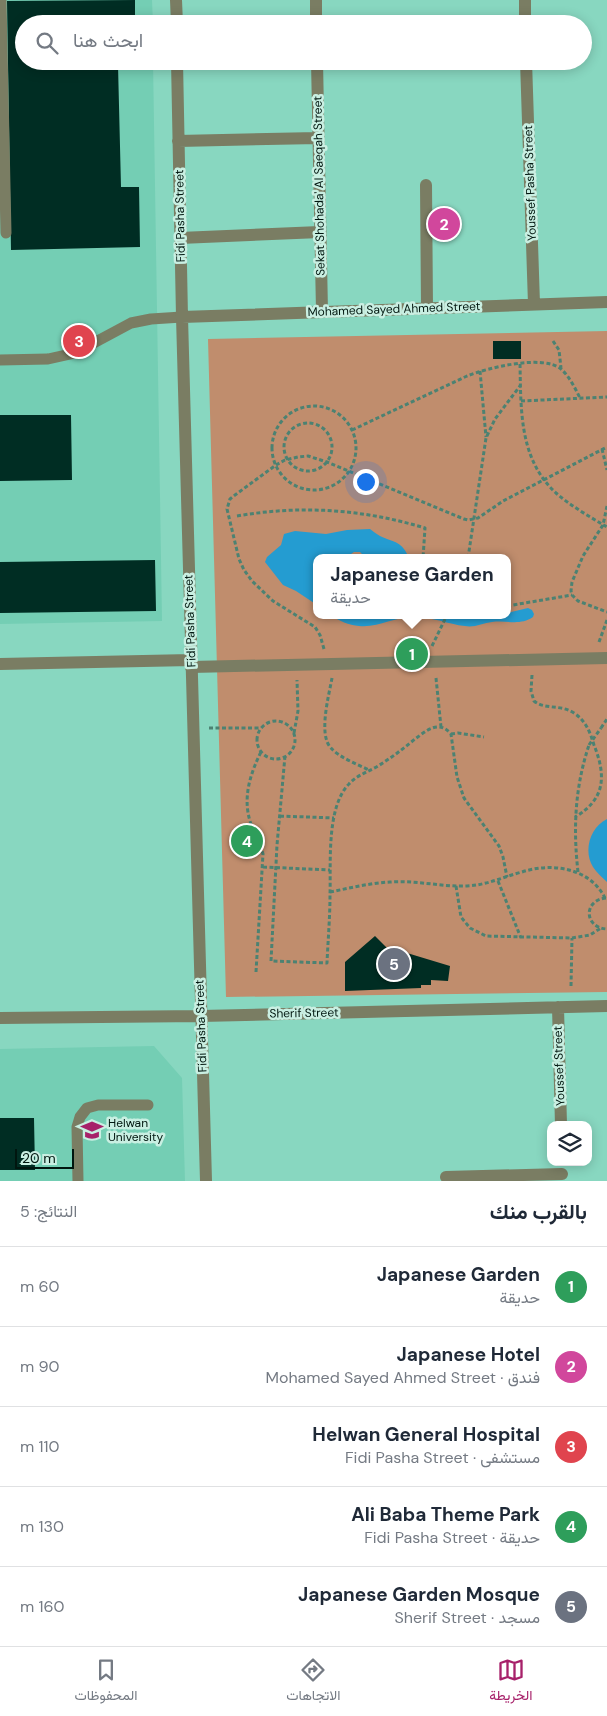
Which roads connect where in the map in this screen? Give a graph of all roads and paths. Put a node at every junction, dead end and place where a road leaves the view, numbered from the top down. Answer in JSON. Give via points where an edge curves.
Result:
{"nodes":[{"id":1,"x":1,"y":0,"type":"edge"},
{"id":2,"x":176,"y":0,"type":"edge"},
{"id":3,"x":316,"y":0,"type":"edge"},
{"id":4,"x":525,"y":0,"type":"edge"},
{"id":5,"x":176,"y":15,"type":"edge"},
{"id":6,"x":316,"y":15,"type":"edge"},
{"id":7,"x":525,"y":15,"type":"edge"},
{"id":8,"x":177,"y":70,"type":"edge"},
{"id":9,"x":317,"y":70,"type":"edge"},
{"id":10,"x":526,"y":70,"type":"edge"},
{"id":11,"x":318,"y":138,"type":"junction"},
{"id":12,"x":178,"y":141,"type":"junction"},
{"id":13,"x":426,"y":185,"type":"dead end"},
{"id":14,"x":320,"y":232,"type":"junction"},
{"id":15,"x":6,"y":234,"type":"dead end"},
{"id":16,"x":180,"y":238,"type":"junction"},
{"id":17,"x":607,"y":302,"type":"edge"},
{"id":18,"x":534,"y":304,"type":"junction"},
{"id":19,"x":427,"y":307,"type":"junction"},
{"id":20,"x":322,"y":311,"type":"junction"},
{"id":21,"x":182,"y":317,"type":"junction"},
{"id":22,"x":553,"y":342,"type":"dead end"},
{"id":23,"x":0,"y":360,"type":"edge"},
{"id":24,"x":520,"y":364,"type":"junction"},
{"id":25,"x":561,"y":369,"type":"junction"},
{"id":26,"x":480,"y":371,"type":"junction"},
{"id":27,"x":520,"y":386,"type":"junction"},
{"id":28,"x":607,"y":397,"type":"edge"},
{"id":29,"x":580,"y":398,"type":"junction"},
{"id":30,"x":521,"y":401,"type":"junction"},
{"id":31,"x":352,"y":430,"type":"junction"},
{"id":32,"x":486,"y":438,"type":"junction"},
{"id":33,"x":607,"y":447,"type":"edge"},
{"id":34,"x":602,"y":449,"type":"junction"},
{"id":35,"x":288,"y":459,"type":"junction"},
{"id":36,"x":327,"y":462,"type":"junction"},
{"id":37,"x":276,"y":465,"type":"junction"},
{"id":38,"x":607,"y":470,"type":"edge"},
{"id":39,"x":349,"y":471,"type":"junction"},
{"id":40,"x":545,"y":480,"type":"junction"},
{"id":41,"x":607,"y":506,"type":"edge"},
{"id":42,"x":237,"y":516,"type":"dead end"},
{"id":43,"x":474,"y":520,"type":"junction"},
{"id":44,"x":603,"y":525,"type":"junction"},
{"id":45,"x":607,"y":527,"type":"edge"},
{"id":46,"x":423,"y":554,"type":"edge"},
{"id":47,"x":469,"y":554,"type":"edge"},
{"id":48,"x":572,"y":595,"type":"junction"},
{"id":49,"x":511,"y":605,"type":"edge"},
{"id":50,"x":607,"y":612,"type":"edge"},
{"id":51,"x":445,"y":619,"type":"edge"},
{"id":52,"x":607,"y":620,"type":"edge"},
{"id":53,"x":434,"y":642,"type":"dead end"},
{"id":54,"x":601,"y":658,"type":"edge"},
{"id":55,"x":435,"y":662,"type":"junction"},
{"id":56,"x":191,"y":663,"type":"junction"},
{"id":57,"x":0,"y":664,"type":"edge"},
{"id":58,"x":330,"y":664,"type":"junction"},
{"id":59,"x":297,"y":665,"type":"junction"},
{"id":60,"x":531,"y":691,"type":"dead end"},
{"id":61,"x":607,"y":719,"type":"edge"},
{"id":62,"x":441,"y":727,"type":"junction"},
{"id":63,"x":219,"y":728,"type":"dead end"},
{"id":64,"x":261,"y":728,"type":"junction"},
{"id":65,"x":293,"y":733,"type":"junction"},
{"id":66,"x":451,"y":734,"type":"junction"},
{"id":67,"x":484,"y":737,"type":"dead end"},
{"id":68,"x":261,"y":752,"type":"junction"},
{"id":69,"x":285,"y":756,"type":"junction"},
{"id":70,"x":369,"y":770,"type":"junction"},
{"id":71,"x":279,"y":816,"type":"junction"},
{"id":72,"x":575,"y":817,"type":"junction"},
{"id":73,"x":334,"y":818,"type":"junction"},
{"id":74,"x":263,"y":867,"type":"junction"},
{"id":75,"x":275,"y":868,"type":"junction"},
{"id":76,"x":330,"y":870,"type":"junction"},
{"id":77,"x":578,"y":872,"type":"junction"},
{"id":78,"x":507,"y":877,"type":"junction"},
{"id":79,"x":498,"y":881,"type":"junction"},
{"id":80,"x":456,"y":886,"type":"junction"},
{"id":81,"x":330,"y":892,"type":"junction"},
{"id":82,"x":606,"y":898,"type":"edge"},
{"id":83,"x":601,"y":928,"type":"junction"},
{"id":84,"x":607,"y":928,"type":"edge"},
{"id":85,"x":521,"y":938,"type":"junction"},
{"id":86,"x":572,"y":938,"type":"junction"},
{"id":87,"x":256,"y":972,"type":"dead end"},
{"id":88,"x":571,"y":986,"type":"dead end"},
{"id":89,"x":607,"y":1006,"type":"edge"},
{"id":90,"x":558,"y":1007,"type":"junction"},
{"id":91,"x":201,"y":1016,"type":"junction"},
{"id":92,"x":0,"y":1018,"type":"edge"},
{"id":93,"x":148,"y":1105,"type":"dead end"},
{"id":94,"x":561,"y":1121,"type":"edge"},
{"id":95,"x":562,"y":1173,"type":"edge"},
{"id":96,"x":446,"y":1177,"type":"dead end"},
{"id":97,"x":78,"y":1181,"type":"edge"},
{"id":98,"x":206,"y":1181,"type":"edge"}],
"edges":[{"from":1,"to":15,"type":"lane"},
{"from":2,"to":5,"type":"street"},
{"from":3,"to":6,"type":"street"},
{"from":4,"to":7,"type":"street"},
{"from":8,"to":12,"type":"street","name":"Fidi Pasha Street"},
{"from":9,"to":11,"type":"street","name":"Sekat Shohada' Al Saeqah Street"},
{"from":10,"to":18,"type":"street","name":"Youssef Pasha Street"},
{"from":11,"to":12,"type":"street"},
{"from":11,"to":14,"type":"street","name":"Sekat Shohada' Al Saeqah Street"},
{"from":12,"to":16,"type":"street","name":"Fidi Pasha Street"},
{"from":13,"to":19,"type":"street"},
{"from":14,"to":16,"type":"street"},
{"from":14,"to":20,"type":"street","name":"Sekat Shohada' Al Saeqah Street"},
{"from":16,"to":21,"type":"street","name":"Fidi Pasha Street"},
{"from":17,"to":18,"type":"street","name":"Mohamed Sayed Ahmed Street"},
{"from":18,"to":19,"type":"street","name":"Mohamed Sayed Ahmed Street"},
{"from":19,"to":20,"type":"street","name":"Mohamed Sayed Ahmed Street"},
{"from":20,"to":21,"type":"street","name":"Mohamed Sayed Ahmed Street"},
{"from":21,"to":23,"type":"lane","via":[[131,323],[75,353],[48,359]]},
{"from":21,"to":56,"type":"street","name":"Fidi Pasha Street"},
{"from":22,"to":25,"type":"path","via":[[559,350]]},
{"from":24,"to":25,"type":"path","via":[[549,364]]},
{"from":24,"to":26,"type":"path"},
{"from":24,"to":27,"type":"path"},
{"from":25,"to":29,"type":"path"},
{"from":26,"to":31,"type":"path"},
{"from":26,"to":32,"type":"path"},
{"from":27,"to":30,"type":"path"},
{"from":27,"to":32,"type":"path","via":[[495,419]]},
{"from":28,"to":29,"type":"path"},
{"from":29,"to":30,"type":"path"},
{"from":30,"to":40,"type":"path","via":[[528,449]]},
{"from":31,"to":37,"type":"path","via":[[334,411],[322,407],[297,410],[286,417],[273,440]]},
{"from":31,"to":39,"type":"path","via":[[356,452]]},
{"from":32,"to":43,"type":"path"},
{"from":33,"to":34,"type":"path"},
{"from":34,"to":38,"type":"path"},
{"from":34,"to":40,"type":"path"},
{"from":35,"to":36,"type":"path","via":[[308,456]]},
{"from":35,"to":36,"type":"path","via":[[296,467],[307,470]]},
{"from":35,"to":36,"type":"path","via":[[284,447],[288,435],[297,426],[310,423],[322,427],[330,437],[332,450]]},
{"from":35,"to":37,"type":"path"},
{"from":36,"to":39,"type":"path"},
{"from":37,"to":39,"type":"path","via":[[282,476],[303,489],[328,488]]},
{"from":37,"to":58,"type":"path","via":[[230,499],[227,509],[239,559],[252,581],[273,601],[315,627]]},
{"from":39,"to":43,"type":"path","via":[[464,519]]},
{"from":40,"to":43,"type":"path"},
{"from":40,"to":44,"type":"path","via":[[566,501]]},
{"from":41,"to":44,"type":"path"},
{"from":42,"to":46,"type":"path","via":[[308,509],[379,515],[425,528]]},
{"from":43,"to":47,"type":"path"},
{"from":44,"to":45,"type":"path"},
{"from":44,"to":48,"type":"path","via":[[583,556],[572,582]]},
{"from":48,"to":49,"type":"path"},
{"from":48,"to":50,"type":"path","via":[[578,601]]},
{"from":51,"to":53,"type":"path"},
{"from":52,"to":54,"type":"path","via":[[600,635]]},
{"from":54,"to":55,"type":"street"},
{"from":55,"to":58,"type":"street"},
{"from":55,"to":62,"type":"path"},
{"from":56,"to":57,"type":"street"},
{"from":56,"to":59,"type":"street"},
{"from":56,"to":91,"type":"street","name":"Fidi Pasha Street"},
{"from":58,"to":59,"type":"street"},
{"from":58,"to":70,"type":"path","via":[[324,732],[326,742],[332,750]]},
{"from":59,"to":65,"type":"path","via":[[298,711]]},
{"from":60,"to":72,"type":"path","via":[[538,704],[564,708],[584,721],[602,764],[599,794]]},
{"from":61,"to":72,"type":"path","bridge":true,"via":[[589,745],[577,790]]},
{"from":62,"to":66,"type":"path"},
{"from":62,"to":70,"type":"path","via":[[430,728]]},
{"from":63,"to":64,"type":"path"},
{"from":64,"to":65,"type":"path","via":[[272,721],[279,721]]},
{"from":64,"to":68,"type":"path","via":[[257,740]]},
{"from":65,"to":69,"type":"path","via":[[293,746]]},
{"from":66,"to":67,"type":"path"},
{"from":66,"to":78,"type":"path","via":[[457,777],[464,798],[499,846]]},
{"from":68,"to":69,"type":"path","via":[[272,758]]},
{"from":68,"to":74,"type":"path","via":[[248,785],[247,805],[261,846]]},
{"from":69,"to":71,"type":"path"},
{"from":70,"to":73,"type":"path","via":[[348,784],[341,794]]},
{"from":71,"to":73,"type":"path"},
{"from":71,"to":75,"type":"path"},
{"from":72,"to":77,"type":"path"},
{"from":73,"to":76,"type":"path"},
{"from":74,"to":75,"type":"path"},
{"from":74,"to":87,"type":"path"},
{"from":75,"to":76,"type":"path"},
{"from":75,"to":81,"type":"path","via":[[271,961],[327,963]]},
{"from":76,"to":81,"type":"path"},
{"from":77,"to":78,"type":"path","via":[[542,868]]},
{"from":77,"to":82,"type":"path","via":[[594,882]]},
{"from":78,"to":79,"type":"path"},
{"from":79,"to":80,"type":"path"},
{"from":79,"to":85,"type":"path"},
{"from":80,"to":81,"type":"path","via":[[391,882]]},
{"from":80,"to":85,"type":"path","via":[[461,917],[470,928],[486,936]]},
{"from":82,"to":83,"type":"path","via":[[590,908],[591,921]]},
{"from":83,"to":84,"type":"path"},
{"from":83,"to":86,"type":"path","via":[[590,935]]},
{"from":85,"to":86,"type":"path"},
{"from":86,"to":88,"type":"path"},
{"from":89,"to":90,"type":"street","name":"Sherif Street"},
{"from":90,"to":91,"type":"street","name":"Sherif Street"},
{"from":90,"to":94,"type":"street","name":"Youssef Street"},
{"from":91,"to":92,"type":"street","name":"Sherif Street"},
{"from":91,"to":98,"type":"street","name":"Fidi Pasha Street"},
{"from":93,"to":97,"type":"lane","via":[[87,1108],[77,1127]]},
{"from":95,"to":96,"type":"street"}]}
